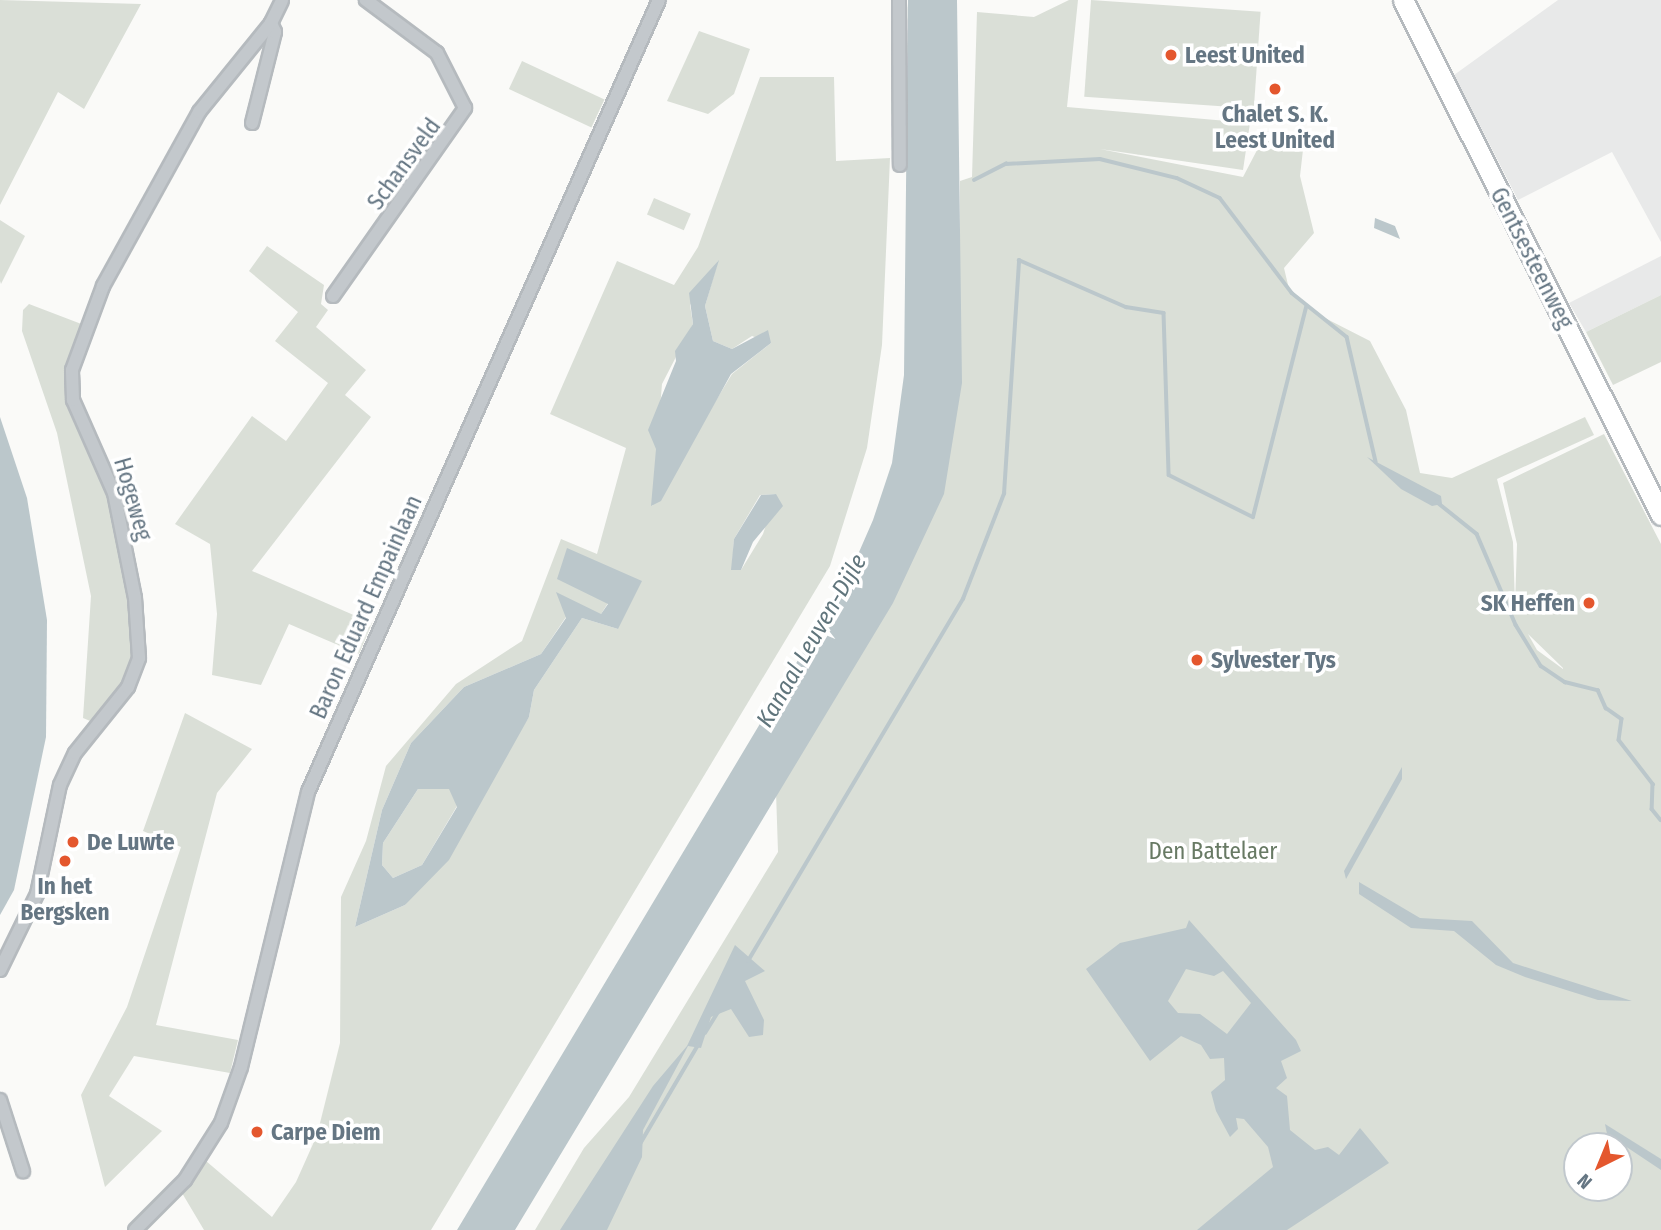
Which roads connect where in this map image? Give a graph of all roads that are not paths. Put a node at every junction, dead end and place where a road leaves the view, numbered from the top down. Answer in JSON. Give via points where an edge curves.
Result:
{"nodes":[{"id":1,"x":282,"y":0,"type":"edge"},
{"id":2,"x":366,"y":0,"type":"edge"},
{"id":3,"x":659,"y":0,"type":"edge"},
{"id":4,"x":899,"y":0,"type":"edge"},
{"id":5,"x":1403,"y":0,"type":"edge"},
{"id":6,"x":271,"y":23,"type":"junction"},
{"id":7,"x":252,"y":123,"type":"dead end"},
{"id":8,"x":900,"y":165,"type":"dead end"},
{"id":9,"x":333,"y":296,"type":"dead end"},
{"id":10,"x":1661,"y":515,"type":"edge"},
{"id":11,"x":0,"y":970,"type":"edge"},
{"id":12,"x":0,"y":1100,"type":"edge"},
{"id":13,"x":23,"y":1171,"type":"dead end"},
{"id":14,"x":135,"y":1230,"type":"edge"}],
"edges":[{"from":1,"to":6,"type":"street","name":"Hogeweg"},
{"from":2,"to":9,"type":"street","name":"Schansveld","via":[[437,53],[466,108]]},
{"from":3,"to":14,"type":"street","name":"Baron Eduard Empainlaan","via":[[308,792],[228,1105],[186,1180]]},
{"from":4,"to":8,"type":"street"},
{"from":5,"to":10,"type":"main road","name":"Gentsesteenweg"},
{"from":6,"to":7,"type":"street","name":"Hogeweg","via":[[275,32]]},
{"from":6,"to":11,"type":"street","name":"Hogeweg","via":[[199,112],[103,286],[72,370],[76,411],[114,493],[135,598],[139,658],[128,687],[75,753],[60,785],[37,894]]},
{"from":12,"to":13,"type":"street"}]}
